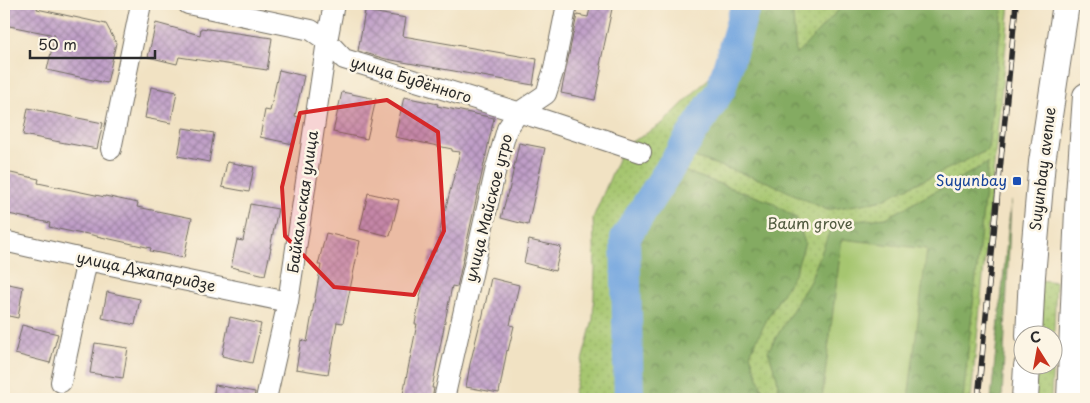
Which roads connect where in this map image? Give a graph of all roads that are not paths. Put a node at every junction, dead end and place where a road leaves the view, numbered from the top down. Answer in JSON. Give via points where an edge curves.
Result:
{"nodes":[{"id":1,"x":141,"y":4,"type":"edge"},
{"id":2,"x":188,"y":4,"type":"edge"},
{"id":3,"x":334,"y":4,"type":"edge"},
{"id":4,"x":567,"y":4,"type":"edge"},
{"id":5,"x":1066,"y":4,"type":"edge"},
{"id":6,"x":327,"y":41,"type":"junction"},
{"id":7,"x":1086,"y":96,"type":"edge"},
{"id":8,"x":518,"y":113,"type":"junction"},
{"id":9,"x":111,"y":149,"type":"dead end"},
{"id":10,"x":641,"y":152,"type":"dead end"},
{"id":11,"x":4,"y":241,"type":"edge"},
{"id":12,"x":87,"y":260,"type":"junction"},
{"id":13,"x":1081,"y":292,"type":"edge"},
{"id":14,"x":288,"y":302,"type":"junction"},
{"id":15,"x":1030,"y":326,"type":"edge"},
{"id":16,"x":1080,"y":337,"type":"edge"},
{"id":17,"x":1026,"y":376,"type":"edge"},
{"id":18,"x":61,"y":382,"type":"dead end"},
{"id":19,"x":266,"y":399,"type":"edge"},
{"id":20,"x":444,"y":399,"type":"edge"},
{"id":21,"x":1025,"y":399,"type":"edge"},
{"id":22,"x":1070,"y":399,"type":"edge"}],
"edges":[{"from":1,"to":9,"type":"street"},
{"from":2,"to":6,"type":"street","name":"улица Будённого","via":[[311,30]]},
{"from":3,"to":6,"type":"street","name":"Байкальская улица"},
{"from":4,"to":8,"type":"street","name":"улица Майское утро","via":[[546,94]]},
{"from":5,"to":15,"type":"main road","name":"Suyunbay avenue","via":[[1042,162]]},
{"from":6,"to":8,"type":"street","name":"улица Будённого","via":[[344,59]]},
{"from":6,"to":14,"type":"street","name":"Байкальская улица"},
{"from":7,"to":13,"type":"main road","via":[[1078,210]]},
{"from":8,"to":10,"type":"street","name":"улица Будённого"},
{"from":8,"to":20,"type":"street","name":"улица Майское утро","via":[[507,129],[496,168]]},
{"from":11,"to":12,"type":"street","name":"улица Джапаридзе"},
{"from":12,"to":14,"type":"street","name":"улица Джапаридзе"},
{"from":12,"to":18,"type":"street"},
{"from":13,"to":16,"type":"main road"},
{"from":14,"to":19,"type":"street","name":"Байкальская улица"},
{"from":16,"to":22,"type":"main road"},
{"from":17,"to":21,"type":"main road"}]}
